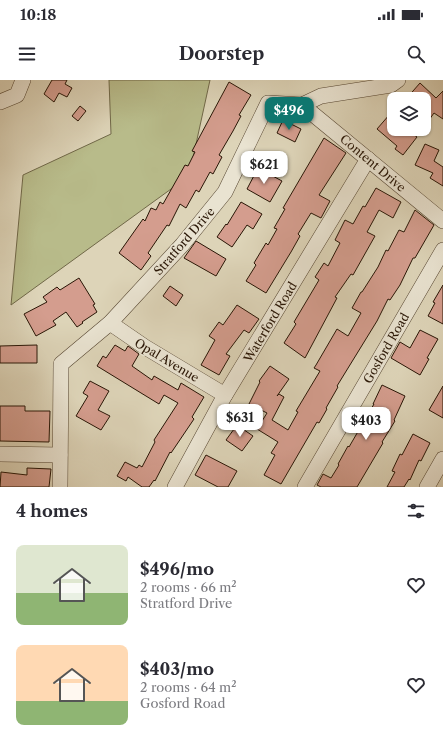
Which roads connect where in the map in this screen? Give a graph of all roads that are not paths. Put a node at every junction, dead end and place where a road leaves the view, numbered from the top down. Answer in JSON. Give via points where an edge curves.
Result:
{"nodes":[{"id":1,"x":24,"y":80,"type":"edge"},
{"id":2,"x":398,"y":80,"type":"edge"},
{"id":3,"x":0,"y":102,"type":"edge"},
{"id":4,"x":302,"y":104,"type":"junction"},
{"id":5,"x":368,"y":159,"type":"junction"},
{"id":6,"x":443,"y":221,"type":"edge"},
{"id":7,"x":443,"y":250,"type":"edge"},
{"id":8,"x":110,"y":323,"type":"junction"},
{"id":9,"x":226,"y":395,"type":"junction"},
{"id":10,"x":0,"y":454,"type":"edge"},
{"id":11,"x":60,"y":455,"type":"junction"},
{"id":12,"x":443,"y":458,"type":"edge"},
{"id":13,"x":60,"y":487,"type":"edge"},
{"id":14,"x":175,"y":487,"type":"edge"},
{"id":15,"x":305,"y":487,"type":"edge"},
{"id":16,"x":427,"y":487,"type":"edge"}],
"edges":[{"from":1,"to":3,"type":"street","via":[[17,95]]},
{"from":2,"to":4,"type":"street","name":"Stratford Drive","via":[[391,85],[321,96]]},
{"from":4,"to":5,"type":"street","name":"Content Drive"},
{"from":4,"to":8,"type":"street","name":"Stratford Drive","via":[[268,103],[225,192],[182,245]]},
{"from":5,"to":6,"type":"street","name":"Content Drive"},
{"from":5,"to":9,"type":"street","name":"Waterford Road"},
{"from":7,"to":15,"type":"street","name":"Gosford Road"},
{"from":8,"to":9,"type":"street","name":"Opal Avenue"},
{"from":8,"to":11,"type":"street","name":"Stratford Drive","via":[[61,364]]},
{"from":9,"to":14,"type":"street","name":"Waterford Road"},
{"from":10,"to":11,"type":"street"},
{"from":11,"to":13,"type":"street","name":"Stratford Drive"},
{"from":12,"to":16,"type":"street"}]}
